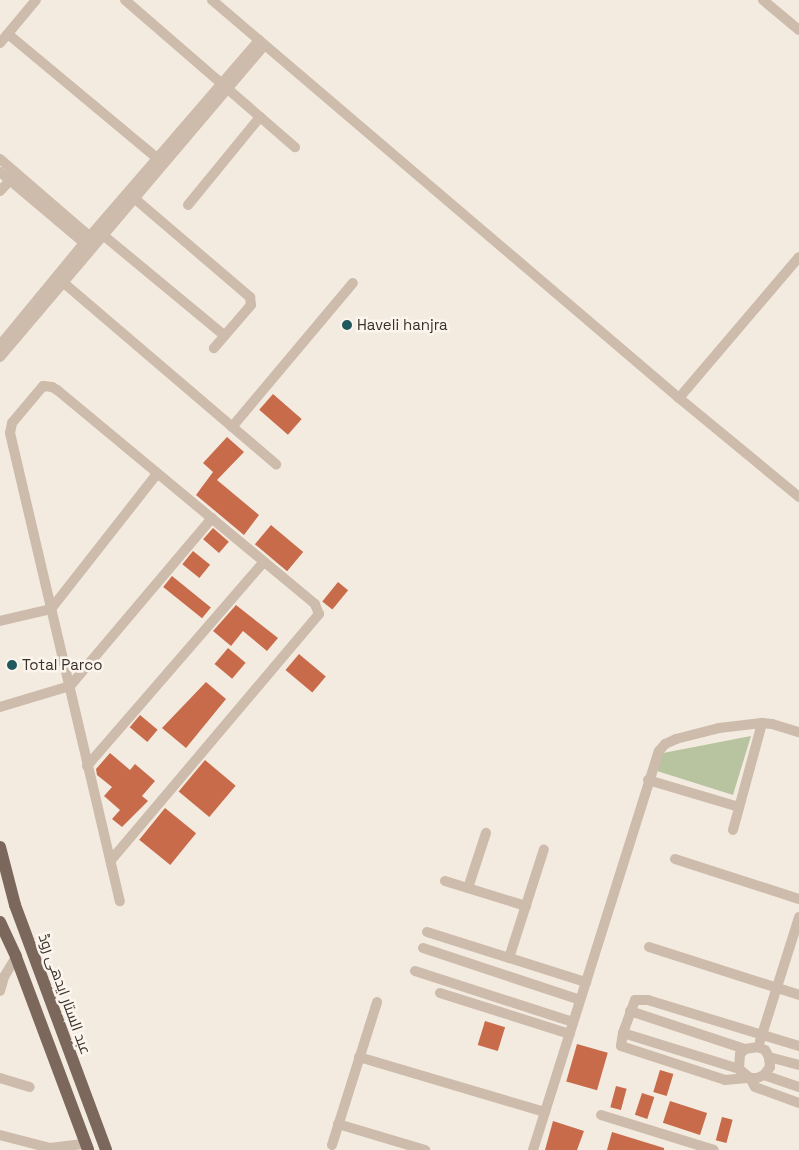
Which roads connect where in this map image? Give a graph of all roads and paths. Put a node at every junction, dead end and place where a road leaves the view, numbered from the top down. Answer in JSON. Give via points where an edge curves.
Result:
{"nodes":[{"id":1,"x":36,"y":0,"type":"edge"},
{"id":2,"x":125,"y":0,"type":"edge"},
{"id":3,"x":212,"y":0,"type":"edge"},
{"id":4,"x":763,"y":0,"type":"edge"},
{"id":5,"x":799,"y":30,"type":"edge"},
{"id":6,"x":8,"y":34,"type":"junction"},
{"id":7,"x":0,"y":43,"type":"edge"},
{"id":8,"x":262,"y":43,"type":"junction"},
{"id":9,"x":224,"y":86,"type":"junction"},
{"id":10,"x":260,"y":116,"type":"junction"},
{"id":11,"x":295,"y":147,"type":"dead end"},
{"id":12,"x":157,"y":158,"type":"junction"},
{"id":13,"x":0,"y":159,"type":"edge"},
{"id":14,"x":0,"y":172,"type":"edge"},
{"id":15,"x":13,"y":177,"type":"junction"},
{"id":16,"x":0,"y":191,"type":"edge"},
{"id":17,"x":134,"y":198,"type":"junction"},
{"id":18,"x":188,"y":205,"type":"dead end"},
{"id":19,"x":93,"y":241,"type":"junction"},
{"id":20,"x":799,"y":257,"type":"edge"},
{"id":21,"x":60,"y":279,"type":"junction"},
{"id":22,"x":353,"y":283,"type":"dead end"},
{"id":23,"x":224,"y":335,"type":"junction"},
{"id":24,"x":0,"y":345,"type":"edge"},
{"id":25,"x":214,"y":348,"type":"dead end"},
{"id":26,"x":0,"y":357,"type":"edge"},
{"id":27,"x":679,"y":398,"type":"junction"},
{"id":28,"x":232,"y":427,"type":"junction"},
{"id":29,"x":276,"y":464,"type":"dead end"},
{"id":30,"x":157,"y":474,"type":"junction"},
{"id":31,"x":799,"y":497,"type":"edge"},
{"id":32,"x":212,"y":518,"type":"junction"},
{"id":33,"x":263,"y":563,"type":"junction"},
{"id":34,"x":51,"y":609,"type":"junction"},
{"id":35,"x":0,"y":621,"type":"edge"},
{"id":36,"x":70,"y":686,"type":"junction"},
{"id":37,"x":0,"y":707,"type":"edge"},
{"id":38,"x":762,"y":723,"type":"junction"},
{"id":39,"x":799,"y":732,"type":"edge"},
{"id":40,"x":87,"y":766,"type":"junction"},
{"id":41,"x":648,"y":780,"type":"junction"},
{"id":42,"x":739,"y":807,"type":"junction"},
{"id":43,"x":733,"y":830,"type":"dead end"},
{"id":44,"x":486,"y":833,"type":"dead end"},
{"id":45,"x":0,"y":847,"type":"edge"},
{"id":46,"x":544,"y":849,"type":"dead end"},
{"id":47,"x":112,"y":859,"type":"junction"},
{"id":48,"x":675,"y":859,"type":"dead end"},
{"id":49,"x":445,"y":881,"type":"dead end"},
{"id":50,"x":468,"y":888,"type":"junction"},
{"id":51,"x":799,"y":899,"type":"edge"},
{"id":52,"x":120,"y":901,"type":"dead end"},
{"id":53,"x":526,"y":906,"type":"junction"},
{"id":54,"x":799,"y":917,"type":"edge"},
{"id":55,"x":0,"y":922,"type":"edge"},
{"id":56,"x":427,"y":932,"type":"dead end"},
{"id":57,"x":648,"y":947,"type":"dead end"},
{"id":58,"x":423,"y":948,"type":"dead end"},
{"id":59,"x":32,"y":951,"type":"junction"},
{"id":60,"x":16,"y":957,"type":"junction"},
{"id":61,"x":509,"y":958,"type":"junction"},
{"id":62,"x":415,"y":971,"type":"dead end"},
{"id":63,"x":586,"y":982,"type":"junction"},
{"id":64,"x":777,"y":988,"type":"junction"},
{"id":65,"x":0,"y":991,"type":"edge"},
{"id":66,"x":440,"y":993,"type":"dead end"},
{"id":67,"x":799,"y":995,"type":"edge"},
{"id":68,"x":580,"y":1000,"type":"junction"},
{"id":69,"x":377,"y":1002,"type":"dead end"},
{"id":70,"x":630,"y":1011,"type":"junction"},
{"id":71,"x":573,"y":1022,"type":"junction"},
{"id":72,"x":623,"y":1033,"type":"junction"},
{"id":73,"x":570,"y":1034,"type":"junction"},
{"id":74,"x":761,"y":1036,"type":"junction"},
{"id":75,"x":758,"y":1046,"type":"junction"},
{"id":76,"x":799,"y":1046,"type":"edge"},
{"id":77,"x":745,"y":1049,"type":"junction"},
{"id":78,"x":359,"y":1057,"type":"junction"},
{"id":79,"x":770,"y":1057,"type":"junction"},
{"id":80,"x":799,"y":1066,"type":"edge"},
{"id":81,"x":739,"y":1069,"type":"junction"},
{"id":82,"x":764,"y":1075,"type":"junction"},
{"id":83,"x":0,"y":1078,"type":"edge"},
{"id":84,"x":750,"y":1078,"type":"junction"},
{"id":85,"x":30,"y":1087,"type":"dead end"},
{"id":86,"x":799,"y":1087,"type":"edge"},
{"id":87,"x":799,"y":1103,"type":"edge"},
{"id":88,"x":546,"y":1112,"type":"junction"},
{"id":89,"x":601,"y":1115,"type":"dead end"},
{"id":90,"x":338,"y":1124,"type":"junction"},
{"id":91,"x":0,"y":1135,"type":"edge"},
{"id":92,"x":332,"y":1145,"type":"dead end"},
{"id":93,"x":87,"y":1147,"type":"edge"},
{"id":94,"x":106,"y":1150,"type":"edge"},
{"id":95,"x":425,"y":1150,"type":"edge"},
{"id":96,"x":533,"y":1150,"type":"edge"},
{"id":97,"x":714,"y":1150,"type":"edge"}],
"edges":[{"from":1,"to":6,"type":"street"},
{"from":2,"to":9,"type":"street"},
{"from":3,"to":8,"type":"street"},
{"from":4,"to":5,"type":"street"},
{"from":6,"to":7,"type":"street"},
{"from":6,"to":12,"type":"street"},
{"from":8,"to":9,"type":"street"},
{"from":8,"to":27,"type":"street"},
{"from":9,"to":10,"type":"street"},
{"from":9,"to":12,"type":"street"},
{"from":9,"to":17,"type":"street"},
{"from":10,"to":11,"type":"street"},
{"from":10,"to":18,"type":"street"},
{"from":12,"to":19,"type":"street"},
{"from":13,"to":15,"type":"street"},
{"from":14,"to":15,"type":"street"},
{"from":15,"to":16,"type":"street"},
{"from":15,"to":19,"type":"street"},
{"from":17,"to":19,"type":"street"},
{"from":17,"to":23,"type":"street","via":[[250,297],[250,305]]},
{"from":19,"to":21,"type":"street"},
{"from":19,"to":23,"type":"street"},
{"from":20,"to":27,"type":"street"},
{"from":21,"to":24,"type":"street"},
{"from":21,"to":26,"type":"street"},
{"from":21,"to":28,"type":"street"},
{"from":22,"to":28,"type":"street"},
{"from":23,"to":25,"type":"street"},
{"from":27,"to":31,"type":"street"},
{"from":28,"to":29,"type":"street"},
{"from":30,"to":32,"type":"street"},
{"from":30,"to":34,"type":"street"},
{"from":30,"to":34,"type":"street","via":[[57,390],[48,386],[38,390],[12,423],[10,433]]},
{"from":32,"to":33,"type":"street"},
{"from":32,"to":36,"type":"street"},
{"from":33,"to":40,"type":"street"},
{"from":33,"to":47,"type":"street","via":[[315,604],[319,614]]},
{"from":34,"to":35,"type":"street"},
{"from":34,"to":36,"type":"street"},
{"from":36,"to":37,"type":"street"},
{"from":36,"to":40,"type":"street"},
{"from":38,"to":39,"type":"street"},
{"from":38,"to":41,"type":"street","via":[[719,728],[665,744]]},
{"from":38,"to":42,"type":"street"},
{"from":40,"to":47,"type":"street"},
{"from":41,"to":42,"type":"street"},
{"from":41,"to":63,"type":"street"},
{"from":42,"to":43,"type":"street"},
{"from":44,"to":50,"type":"street"},
{"from":45,"to":59,"type":"main road","name":"عبد الستار ایدھی روڈ","via":[[15,905]]},
{"from":46,"to":53,"type":"street"},
{"from":47,"to":52,"type":"street"},
{"from":48,"to":51,"type":"street"},
{"from":49,"to":50,"type":"street"},
{"from":50,"to":53,"type":"street"},
{"from":53,"to":61,"type":"street"},
{"from":54,"to":64,"type":"street"},
{"from":55,"to":60,"type":"main road"},
{"from":56,"to":61,"type":"street"},
{"from":57,"to":64,"type":"street"},
{"from":58,"to":68,"type":"street"},
{"from":59,"to":60,"type":"main road"},
{"from":59,"to":94,"type":"main road","name":"عبد الستار ایدھی روڈ"},
{"from":60,"to":65,"type":"street"},
{"from":60,"to":93,"type":"main road"},
{"from":61,"to":63,"type":"street"},
{"from":62,"to":71,"type":"street"},
{"from":63,"to":68,"type":"street"},
{"from":64,"to":67,"type":"street"},
{"from":64,"to":74,"type":"street"},
{"from":66,"to":73,"type":"street"},
{"from":68,"to":71,"type":"street"},
{"from":69,"to":78,"type":"street"},
{"from":70,"to":72,"type":"street"},
{"from":70,"to":74,"type":"street","via":[[635,1000],[648,1000]]},
{"from":70,"to":77,"type":"street"},
{"from":71,"to":73,"type":"street"},
{"from":72,"to":81,"type":"street"},
{"from":72,"to":84,"type":"street","via":[[621,1046],[625,1049],[725,1080]]},
{"from":73,"to":88,"type":"street"},
{"from":74,"to":75,"type":"street"},
{"from":74,"to":76,"type":"street"},
{"from":75,"to":77,"type":"street"},
{"from":75,"to":79,"type":"street"},
{"from":77,"to":81,"type":"street","via":[[738,1062]]},
{"from":78,"to":88,"type":"street"},
{"from":78,"to":90,"type":"street"},
{"from":79,"to":80,"type":"street"},
{"from":79,"to":82,"type":"street","via":[[770,1067]]},
{"from":81,"to":84,"type":"street"},
{"from":82,"to":84,"type":"street"},
{"from":82,"to":86,"type":"street"},
{"from":83,"to":85,"type":"street"},
{"from":84,"to":87,"type":"street","via":[[755,1088]]},
{"from":88,"to":96,"type":"street"},
{"from":89,"to":97,"type":"street"},
{"from":90,"to":92,"type":"street"},
{"from":90,"to":95,"type":"street"},
{"from":91,"to":93,"type":"street","via":[[41,1147]]}]}
